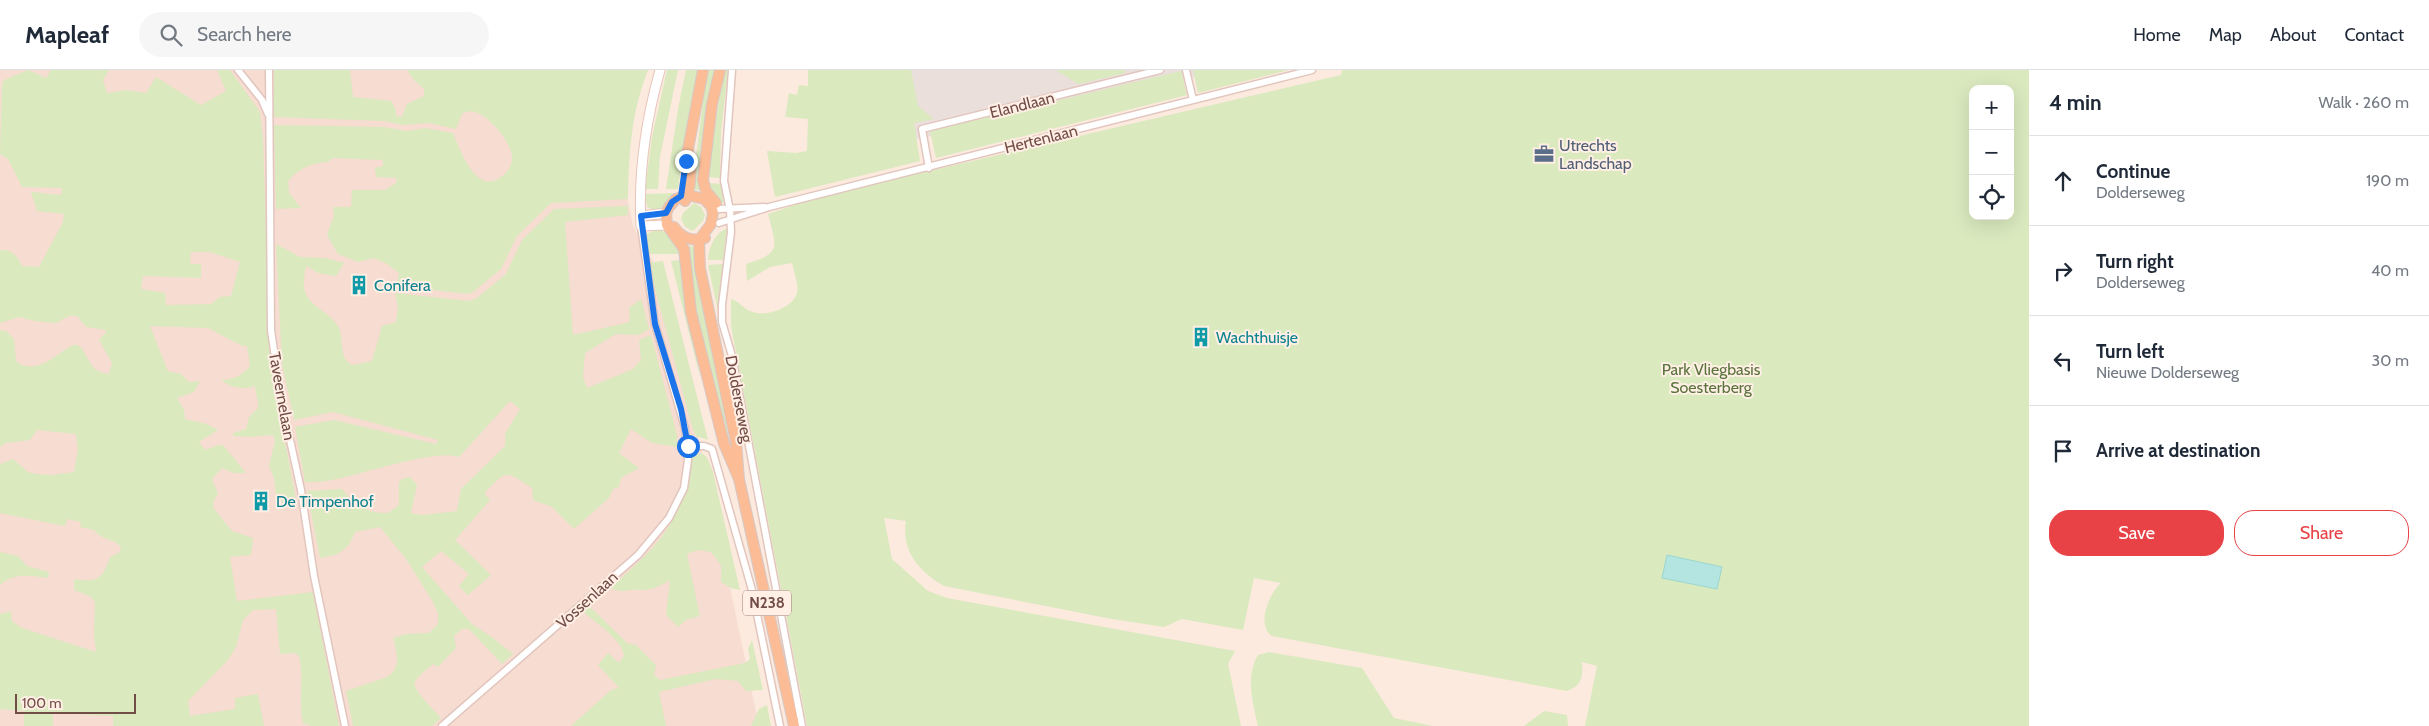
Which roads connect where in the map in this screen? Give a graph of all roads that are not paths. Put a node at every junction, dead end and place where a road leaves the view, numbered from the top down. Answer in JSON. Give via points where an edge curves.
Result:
{"nodes":[{"id":1,"x":238,"y":70,"type":"edge"},
{"id":2,"x":269,"y":70,"type":"edge"},
{"id":3,"x":660,"y":70,"type":"edge"},
{"id":4,"x":703,"y":70,"type":"edge"},
{"id":5,"x":720,"y":70,"type":"edge"},
{"id":6,"x":732,"y":70,"type":"edge"},
{"id":7,"x":1160,"y":70,"type":"edge"},
{"id":8,"x":1186,"y":70,"type":"edge"},
{"id":9,"x":1312,"y":70,"type":"edge"},
{"id":10,"x":1193,"y":100,"type":"junction"},
{"id":11,"x":269,"y":117,"type":"junction"},
{"id":12,"x":929,"y":168,"type":"junction"},
{"id":13,"x":684,"y":196,"type":"junction"},
{"id":14,"x":768,"y":207,"type":"junction"},
{"id":15,"x":716,"y":210,"type":"junction"},
{"id":16,"x":730,"y":210,"type":"junction"},
{"id":17,"x":666,"y":213,"type":"junction"},
{"id":18,"x":641,"y":216,"type":"junction"},
{"id":19,"x":731,"y":220,"type":"junction"},
{"id":20,"x":719,"y":223,"type":"junction"},
{"id":21,"x":641,"y":226,"type":"junction"},
{"id":22,"x":670,"y":226,"type":"junction"},
{"id":23,"x":702,"y":239,"type":"junction"},
{"id":24,"x":688,"y":446,"type":"junction"},
{"id":25,"x":739,"y":480,"type":"junction"},
{"id":26,"x":345,"y":726,"type":"edge"},
{"id":27,"x":442,"y":726,"type":"edge"},
{"id":28,"x":780,"y":726,"type":"edge"},
{"id":29,"x":794,"y":726,"type":"edge"},
{"id":30,"x":802,"y":726,"type":"edge"}],
"edges":[{"from":1,"to":11,"type":"street","name":"Taveernelaan","via":[[262,100]]},
{"from":2,"to":11,"type":"street"},
{"from":3,"to":18,"type":"main road","via":[[646,138],[640,191]]},
{"from":4,"to":13,"type":"main road","via":[[686,161]]},
{"from":5,"to":15,"type":"main road","via":[[703,185]]},
{"from":6,"to":16,"type":"street","name":"Dolderseweg","via":[[724,172]]},
{"from":7,"to":12,"type":"street","name":"Elandlaan","via":[[922,129]]},
{"from":8,"to":10,"type":"street"},
{"from":9,"to":10,"type":"street","name":"Hertenlaan"},
{"from":10,"to":12,"type":"street","name":"Hertenlaan"},
{"from":11,"to":26,"type":"street","name":"Taveernelaan","via":[[271,330],[314,576]]},
{"from":12,"to":14,"type":"street","name":"Hertenlaan"},
{"from":13,"to":15,"type":"main road","via":[[704,199]]},
{"from":13,"to":17,"type":"main road","via":[[672,202]]},
{"from":13,"to":22,"type":"main road","via":[[674,211]]},
{"from":14,"to":16,"type":"street","name":"Hertenlaan"},
{"from":14,"to":19,"type":"street","name":"Hertenlaan"},
{"from":15,"to":16,"type":"street","name":"Hertenlaan"},
{"from":15,"to":20,"type":"main road"},
{"from":15,"to":23,"type":"main road"},
{"from":16,"to":19,"type":"street","name":"Dolderseweg"},
{"from":17,"to":18,"type":"main road"},
{"from":17,"to":22,"type":"main road","number":"N238"},
{"from":18,"to":21,"type":"main road"},
{"from":19,"to":20,"type":"street","name":"Hertenlaan"},
{"from":19,"to":30,"type":"street","name":"Dolderseweg","via":[[722,322],[732,356]]},
{"from":20,"to":23,"type":"main road"},
{"from":21,"to":22,"type":"main road"},
{"from":21,"to":24,"type":"street","via":[[655,324],[681,409]]},
{"from":22,"to":23,"type":"main road","via":[[684,237]]},
{"from":22,"to":25,"type":"main road","name":"Dolderseweg","number":"N238","via":[[684,249],[691,312],[724,444]]},
{"from":23,"to":25,"type":"main road","name":"Dolderseweg","number":"N238","via":[[703,277],[736,442]]},
{"from":24,"to":27,"type":"street","name":"Vossenlaan","via":[[684,488],[669,518],[654,537],[638,555]]},
{"from":24,"to":28,"type":"street","via":[[712,449],[752,590]]},
{"from":25,"to":29,"type":"main road","name":"Dolderseweg","number":"N238"}]}
